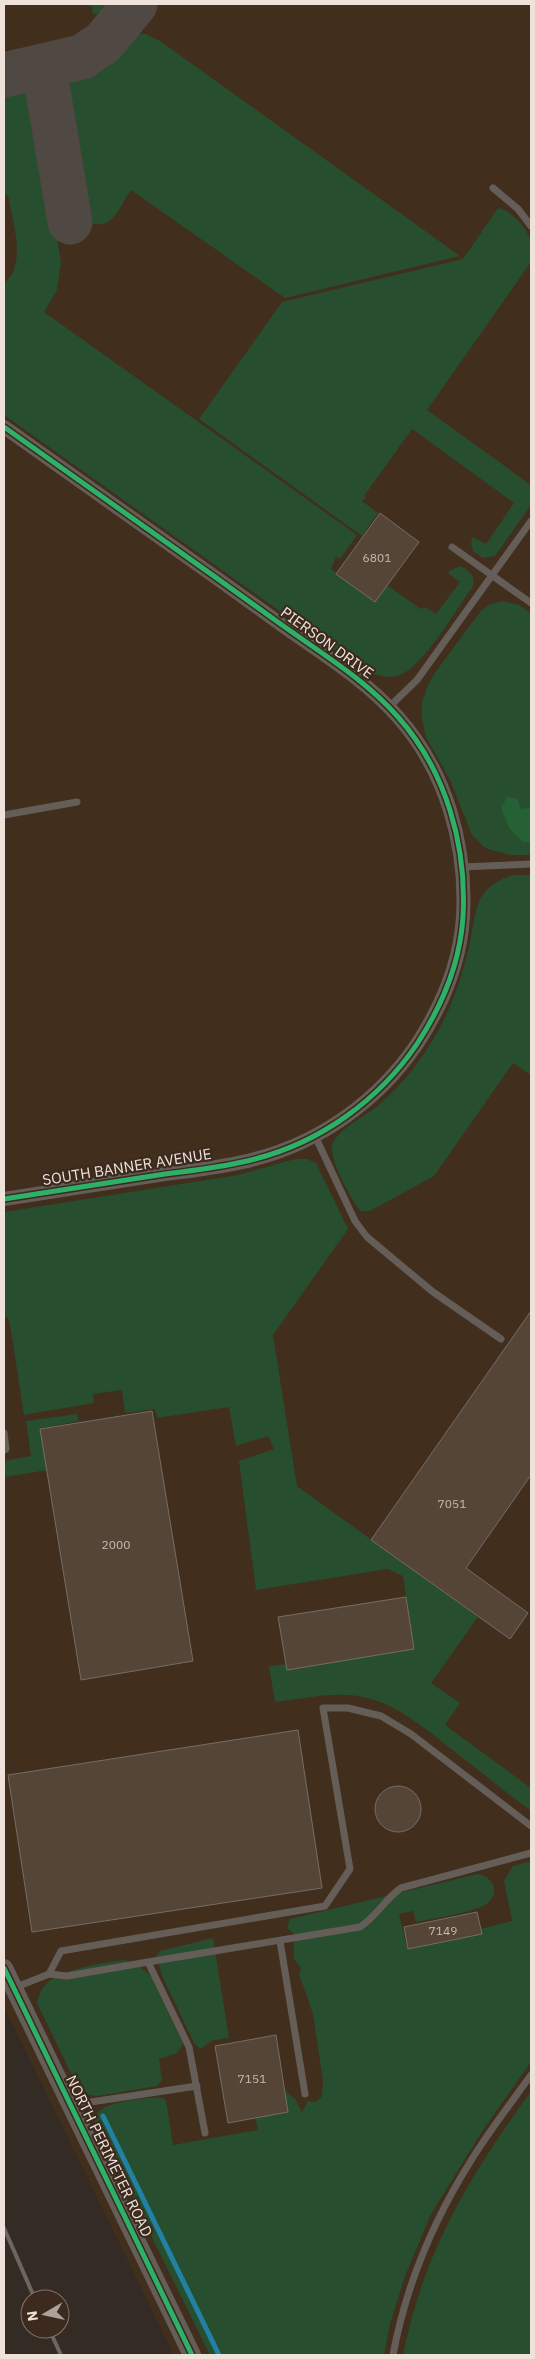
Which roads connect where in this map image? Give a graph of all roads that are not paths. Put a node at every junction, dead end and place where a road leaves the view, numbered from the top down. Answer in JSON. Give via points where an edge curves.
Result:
{"nodes":[{"id":1,"x":493,"y":188,"type":"dead end"},
{"id":2,"x":531,"y":226,"type":"edge"},
{"id":3,"x":4,"y":427,"type":"edge"},
{"id":4,"x":531,"y":521,"type":"edge"},
{"id":5,"x":452,"y":547,"type":"dead end"},
{"id":6,"x":492,"y":575,"type":"junction"},
{"id":7,"x":531,"y":603,"type":"edge"},
{"id":8,"x":389,"y":707,"type":"junction"},
{"id":9,"x":77,"y":802,"type":"dead end"},
{"id":10,"x":4,"y":815,"type":"edge"},
{"id":11,"x":531,"y":864,"type":"edge"},
{"id":12,"x":462,"y":867,"type":"junction"},
{"id":13,"x":315,"y":1136,"type":"junction"},
{"id":14,"x":255,"y":1159,"type":"joint"},
{"id":15,"x":4,"y":1199,"type":"edge"},
{"id":16,"x":501,"y":1339,"type":"dead end"},
{"id":17,"x":4,"y":1433,"type":"edge"},
{"id":18,"x":4,"y":1450,"type":"edge"},
{"id":19,"x":531,"y":1826,"type":"edge"},
{"id":20,"x":531,"y":1853,"type":"edge"},
{"id":21,"x":280,"y":1941,"type":"junction"},
{"id":22,"x":148,"y":1962,"type":"junction"},
{"id":23,"x":4,"y":1968,"type":"edge"},
{"id":24,"x":49,"y":1974,"type":"junction"},
{"id":25,"x":14,"y":1988,"type":"junction"},
{"id":26,"x":531,"y":2075,"type":"edge"},
{"id":27,"x":197,"y":2086,"type":"junction"},
{"id":28,"x":305,"y":2094,"type":"dead end"},
{"id":29,"x":71,"y":2106,"type":"junction"},
{"id":30,"x":205,"y":2133,"type":"dead end"},
{"id":31,"x":192,"y":2355,"type":"edge"},
{"id":32,"x":393,"y":2355,"type":"edge"}],
"edges":[{"from":1,"to":2,"type":"lane","via":[[518,209]]},
{"from":3,"to":8,"type":"street","name":"PIERSON DRIVE","via":[[366,686]]},
{"from":4,"to":6,"type":"lane"},
{"from":5,"to":6,"type":"lane"},
{"from":6,"to":7,"type":"lane"},
{"from":6,"to":8,"type":"lane","via":[[417,680]]},
{"from":8,"to":12,"type":"street","name":"PIERSON DRIVE","via":[[416,740],[440,783],[453,818]]},
{"from":9,"to":10,"type":"lane"},
{"from":11,"to":12,"type":"lane"},
{"from":12,"to":13,"type":"street","name":"PIERSON DRIVE","via":[[460,941],[452,973],[436,1012],[406,1060],[380,1090],[351,1114]]},
{"from":13,"to":14,"type":"street","name":"PIERSON DRIVE"},
{"from":13,"to":16,"type":"lane","via":[[355,1221],[368,1236],[433,1292]]},
{"from":14,"to":15,"type":"street","name":"SOUTH BANNER AVENUE"},
{"from":17,"to":18,"type":"lane"},
{"from":19,"to":24,"type":"lane","via":[[411,1734],[381,1716],[348,1708],[323,1708],[350,1869],[325,1906],[61,1951]]},
{"from":20,"to":21,"type":"lane","via":[[401,1888],[360,1927]]},
{"from":21,"to":22,"type":"lane"},
{"from":21,"to":28,"type":"lane"},
{"from":22,"to":24,"type":"lane","via":[[67,1976]]},
{"from":22,"to":27,"type":"lane","via":[[190,2047]]},
{"from":23,"to":25,"type":"street","name":"NORTH PERIMETER ROAD"},
{"from":24,"to":25,"type":"lane"},
{"from":25,"to":29,"type":"street","name":"NORTH PERIMETER ROAD"},
{"from":26,"to":32,"type":"lane","via":[[472,2158],[442,2210],[404,2304]]},
{"from":27,"to":29,"type":"lane"},
{"from":27,"to":30,"type":"lane"},
{"from":29,"to":31,"type":"street","name":"NORTH PERIMETER ROAD"}]}
